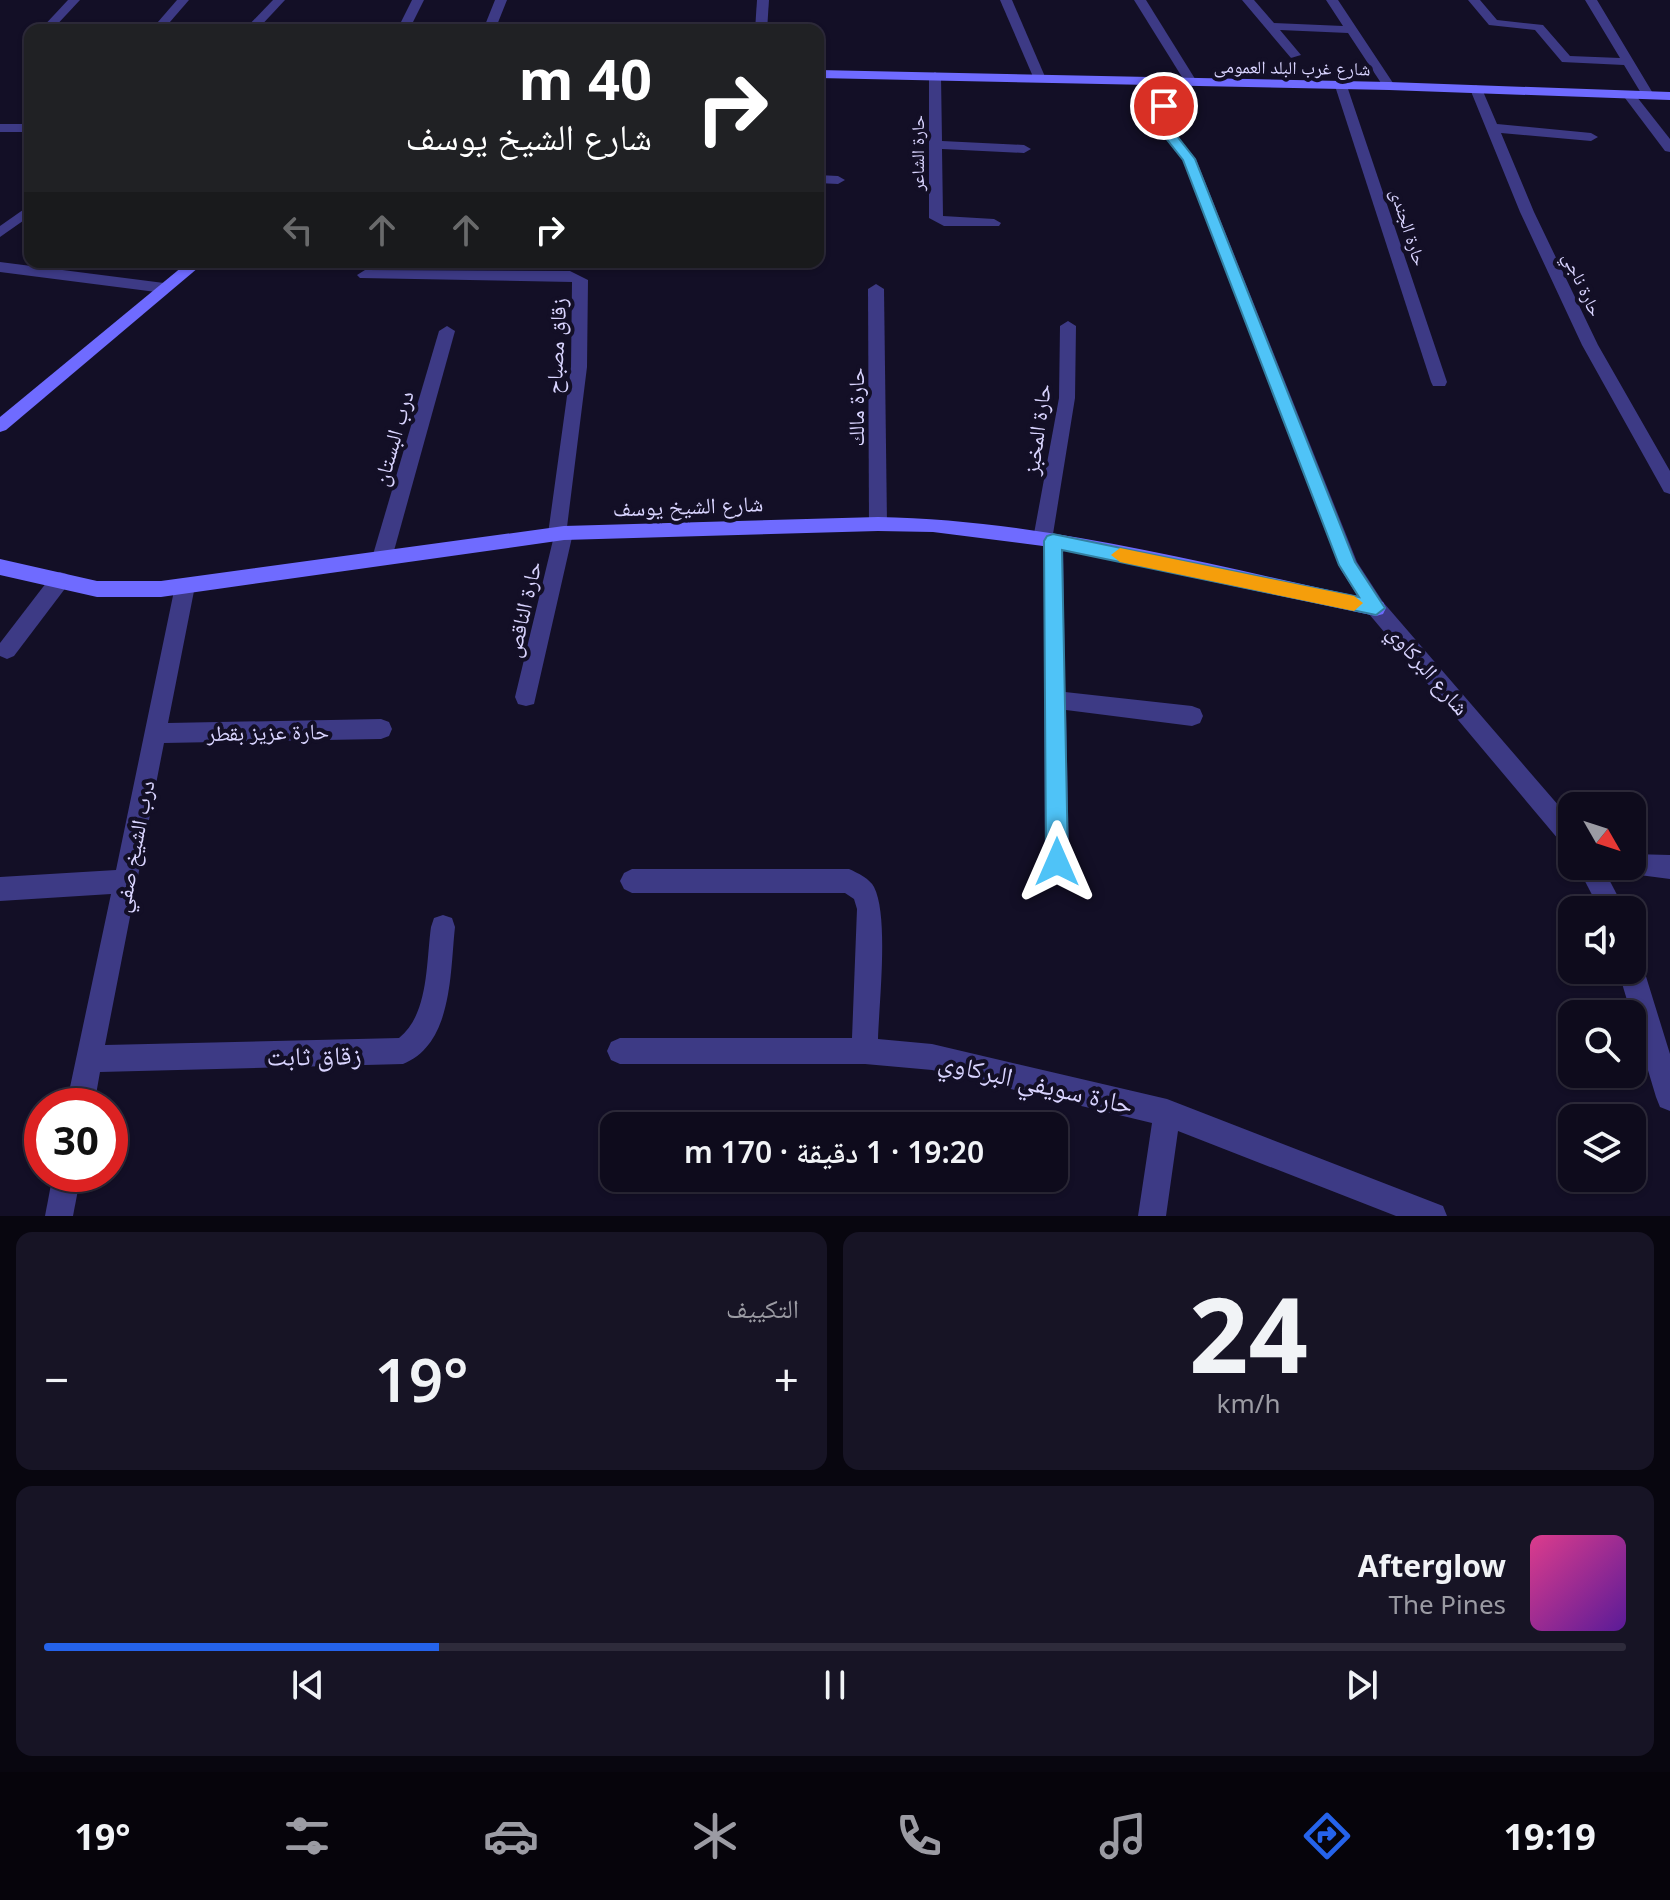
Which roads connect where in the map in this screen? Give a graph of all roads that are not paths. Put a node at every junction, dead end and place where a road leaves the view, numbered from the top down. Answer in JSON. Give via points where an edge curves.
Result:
{"nodes":[{"id":1,"x":74,"y":0,"type":"edge"},
{"id":2,"x":183,"y":0,"type":"edge"},
{"id":3,"x":279,"y":0,"type":"edge"},
{"id":4,"x":418,"y":0,"type":"edge"},
{"id":5,"x":501,"y":0,"type":"edge"},
{"id":6,"x":763,"y":0,"type":"edge"},
{"id":7,"x":1006,"y":0,"type":"edge"},
{"id":8,"x":1140,"y":0,"type":"edge"},
{"id":9,"x":1248,"y":0,"type":"edge"},
{"id":10,"x":1332,"y":0,"type":"edge"},
{"id":11,"x":1474,"y":0,"type":"edge"},
{"id":12,"x":1591,"y":0,"type":"edge"},
{"id":13,"x":52,"y":24,"type":"edge"},
{"id":14,"x":162,"y":24,"type":"edge"},
{"id":15,"x":256,"y":24,"type":"edge"},
{"id":16,"x":406,"y":24,"type":"edge"},
{"id":17,"x":491,"y":24,"type":"edge"},
{"id":18,"x":761,"y":24,"type":"edge"},
{"id":19,"x":1271,"y":26,"type":"junction"},
{"id":20,"x":1352,"y":30,"type":"junction"},
{"id":21,"x":1295,"y":55,"type":"dead end"},
{"id":22,"x":1628,"y":62,"type":"junction"},
{"id":23,"x":824,"y":74,"type":"edge"},
{"id":24,"x":935,"y":76,"type":"junction"},
{"id":25,"x":1040,"y":79,"type":"junction"},
{"id":26,"x":1158,"y":82,"type":"junction"},
{"id":27,"x":1191,"y":82,"type":"junction"},
{"id":28,"x":1341,"y":86,"type":"junction"},
{"id":29,"x":1389,"y":86,"type":"junction"},
{"id":30,"x":1476,"y":89,"type":"junction"},
{"id":31,"x":1629,"y":95,"type":"junction"},
{"id":32,"x":1648,"y":95,"type":"junction"},
{"id":33,"x":1670,"y":96,"type":"edge"},
{"id":34,"x":0,"y":128,"type":"edge"},
{"id":35,"x":24,"y":128,"type":"edge"},
{"id":36,"x":1493,"y":128,"type":"junction"},
{"id":37,"x":1591,"y":137,"type":"dead end"},
{"id":38,"x":935,"y":145,"type":"junction"},
{"id":39,"x":1670,"y":148,"type":"edge"},
{"id":40,"x":1024,"y":149,"type":"dead end"},
{"id":41,"x":824,"y":179,"type":"edge"},
{"id":42,"x":838,"y":180,"type":"dead end"},
{"id":43,"x":24,"y":214,"type":"edge"},
{"id":44,"x":994,"y":223,"type":"dead end"},
{"id":45,"x":0,"y":233,"type":"edge"},
{"id":46,"x":0,"y":267,"type":"edge"},
{"id":47,"x":189,"y":268,"type":"edge"},
{"id":48,"x":365,"y":275,"type":"dead end"},
{"id":49,"x":164,"y":288,"type":"junction"},
{"id":50,"x":876,"y":289,"type":"dead end"},
{"id":51,"x":1068,"y":326,"type":"dead end"},
{"id":52,"x":447,"y":331,"type":"dead end"},
{"id":53,"x":1439,"y":382,"type":"dead end"},
{"id":54,"x":0,"y":426,"type":"edge"},
{"id":55,"x":1670,"y":487,"type":"edge"},
{"id":56,"x":878,"y":524,"type":"junction"},
{"id":57,"x":561,"y":534,"type":"junction"},
{"id":58,"x":1048,"y":540,"type":"junction"},
{"id":59,"x":382,"y":558,"type":"junction"},
{"id":60,"x":0,"y":567,"type":"edge"},
{"id":61,"x":60,"y":580,"type":"junction"},
{"id":62,"x":185,"y":586,"type":"junction"},
{"id":63,"x":1376,"y":608,"type":"junction"},
{"id":64,"x":7,"y":650,"type":"dead end"},
{"id":65,"x":526,"y":697,"type":"dead end"},
{"id":66,"x":1056,"y":700,"type":"junction"},
{"id":67,"x":1192,"y":716,"type":"dead end"},
{"id":68,"x":381,"y":729,"type":"dead end"},
{"id":69,"x":155,"y":733,"type":"junction"},
{"id":70,"x":1558,"y":822,"type":"edge"},
{"id":71,"x":1057,"y":862,"type":"dead end"},
{"id":72,"x":1646,"y":866,"type":"edge"},
{"id":73,"x":1670,"y":867,"type":"edge"},
{"id":74,"x":126,"y":881,"type":"junction"},
{"id":75,"x":632,"y":881,"type":"dead end"},
{"id":76,"x":0,"y":889,"type":"edge"},
{"id":77,"x":443,"y":927,"type":"dead end"},
{"id":78,"x":1635,"y":984,"type":"edge"},
{"id":79,"x":620,"y":1051,"type":"dead end"},
{"id":80,"x":865,"y":1051,"type":"junction"},
{"id":81,"x":90,"y":1059,"type":"junction"},
{"id":82,"x":84,"y":1088,"type":"edge"},
{"id":83,"x":1670,"y":1097,"type":"edge"},
{"id":84,"x":1167,"y":1113,"type":"junction"},
{"id":85,"x":64,"y":1192,"type":"edge"},
{"id":86,"x":59,"y":1216,"type":"edge"},
{"id":87,"x":1152,"y":1216,"type":"edge"},
{"id":88,"x":1433,"y":1216,"type":"edge"}],
"edges":[{"from":1,"to":13,"type":"street"},
{"from":2,"to":14,"type":"street"},
{"from":3,"to":15,"type":"street"},
{"from":4,"to":16,"type":"street"},
{"from":5,"to":17,"type":"street"},
{"from":6,"to":18,"type":"street"},
{"from":7,"to":25,"type":"street"},
{"from":8,"to":27,"type":"street"},
{"from":9,"to":19,"type":"street"},
{"from":10,"to":20,"type":"street"},
{"from":11,"to":22,"type":"street","via":[[1493,23],[1539,27],[1566,59]]},
{"from":12,"to":22,"type":"street"},
{"from":19,"to":20,"type":"street"},
{"from":19,"to":21,"type":"street"},
{"from":20,"to":29,"type":"street"},
{"from":22,"to":32,"type":"street"},
{"from":23,"to":24,"type":"street","name":"شارع غرب البلد العمومى"},
{"from":24,"to":25,"type":"street","name":"شارع غرب البلد العمومى"},
{"from":24,"to":38,"type":"street","name":"حارة الشاعر"},
{"from":25,"to":26,"type":"street","name":"شارع غرب البلد العمومى"},
{"from":26,"to":27,"type":"street","name":"شارع غرب البلد العمومى"},
{"from":26,"to":63,"type":"street","name":"شارع البركاوي","via":[[1171,137],[1189,159],[1348,565]]},
{"from":27,"to":28,"type":"street","name":"شارع غرب البلد العمومى"},
{"from":28,"to":29,"type":"street","name":"شارع غرب البلد العمومى"},
{"from":28,"to":53,"type":"street","name":"حارة الجندى"},
{"from":29,"to":30,"type":"street","name":"شارع غرب البلد العمومى"},
{"from":30,"to":31,"type":"street","name":"شارع غرب البلد العمومى"},
{"from":30,"to":36,"type":"street","name":"حارة ناجي"},
{"from":31,"to":32,"type":"street","name":"شارع غرب البلد العمومى"},
{"from":31,"to":39,"type":"street"},
{"from":32,"to":33,"type":"street","name":"شارع غرب البلد العمومى"},
{"from":34,"to":35,"type":"street"},
{"from":36,"to":37,"type":"street"},
{"from":36,"to":55,"type":"street","name":"حارة ناجي","via":[[1590,345]]},
{"from":38,"to":40,"type":"street"},
{"from":38,"to":44,"type":"street","name":"حارة الشاعر","via":[[936,218]]},
{"from":41,"to":42,"type":"street"},
{"from":43,"to":45,"type":"street"},
{"from":46,"to":49,"type":"street"},
{"from":47,"to":49,"type":"street"},
{"from":48,"to":57,"type":"street","name":"زقاق مصباح","via":[[580,280],[579,367]]},
{"from":49,"to":54,"type":"street"},
{"from":50,"to":56,"type":"street","name":"حارة مالك"},
{"from":51,"to":58,"type":"street","name":"حارة المخبز","via":[[1067,398]]},
{"from":52,"to":59,"type":"street","name":"درب البستان"},
{"from":56,"to":57,"type":"street","name":"شارع الشيخ يوسف"},
{"from":56,"to":58,"type":"street","name":"شارع الشيخ يوسف","via":[[933,525]]},
{"from":57,"to":59,"type":"street","name":"شارع الشيخ يوسف"},
{"from":57,"to":65,"type":"street","name":"حارة الناقص"},
{"from":58,"to":63,"type":"street","name":"شارع الشيخ يوسف"},
{"from":58,"to":66,"type":"street","name":"حارة المخبز"},
{"from":59,"to":62,"type":"street","name":"شارع الشيخ يوسف"},
{"from":60,"to":61,"type":"street","name":"شارع الشيخ يوسف"},
{"from":61,"to":62,"type":"street","name":"شارع الشيخ يوسف","via":[[97,589]]},
{"from":61,"to":64,"type":"street"},
{"from":62,"to":69,"type":"street","name":"درب الشيخ صفي"},
{"from":63,"to":70,"type":"street","name":"شارع البركاوي"},
{"from":66,"to":67,"type":"street"},
{"from":66,"to":71,"type":"street","name":"حارة المخبز"},
{"from":68,"to":69,"type":"street","name":"حارة عزيز بقطر"},
{"from":69,"to":74,"type":"street","name":"درب الشيخ صفي"},
{"from":72,"to":73,"type":"street"},
{"from":74,"to":76,"type":"street"},
{"from":74,"to":81,"type":"street","name":"درب الشيخ صفي"},
{"from":75,"to":80,"type":"street","via":[[849,881],[864,892],[869,909]]},
{"from":77,"to":81,"type":"street","name":"زقاق ثابت","via":[[431,1015],[424,1033],[408,1049]]},
{"from":78,"to":83,"type":"street"},
{"from":79,"to":80,"type":"street","name":"حارة سويفي البركاوي"},
{"from":80,"to":84,"type":"street","name":"حارة سويفي البركاوي","via":[[932,1057]]},
{"from":81,"to":82,"type":"street","name":"درب الشيخ صفي"},
{"from":84,"to":87,"type":"street"},
{"from":84,"to":88,"type":"street","name":"حارة سويفي البركاوي"},
{"from":85,"to":86,"type":"street"}]}
